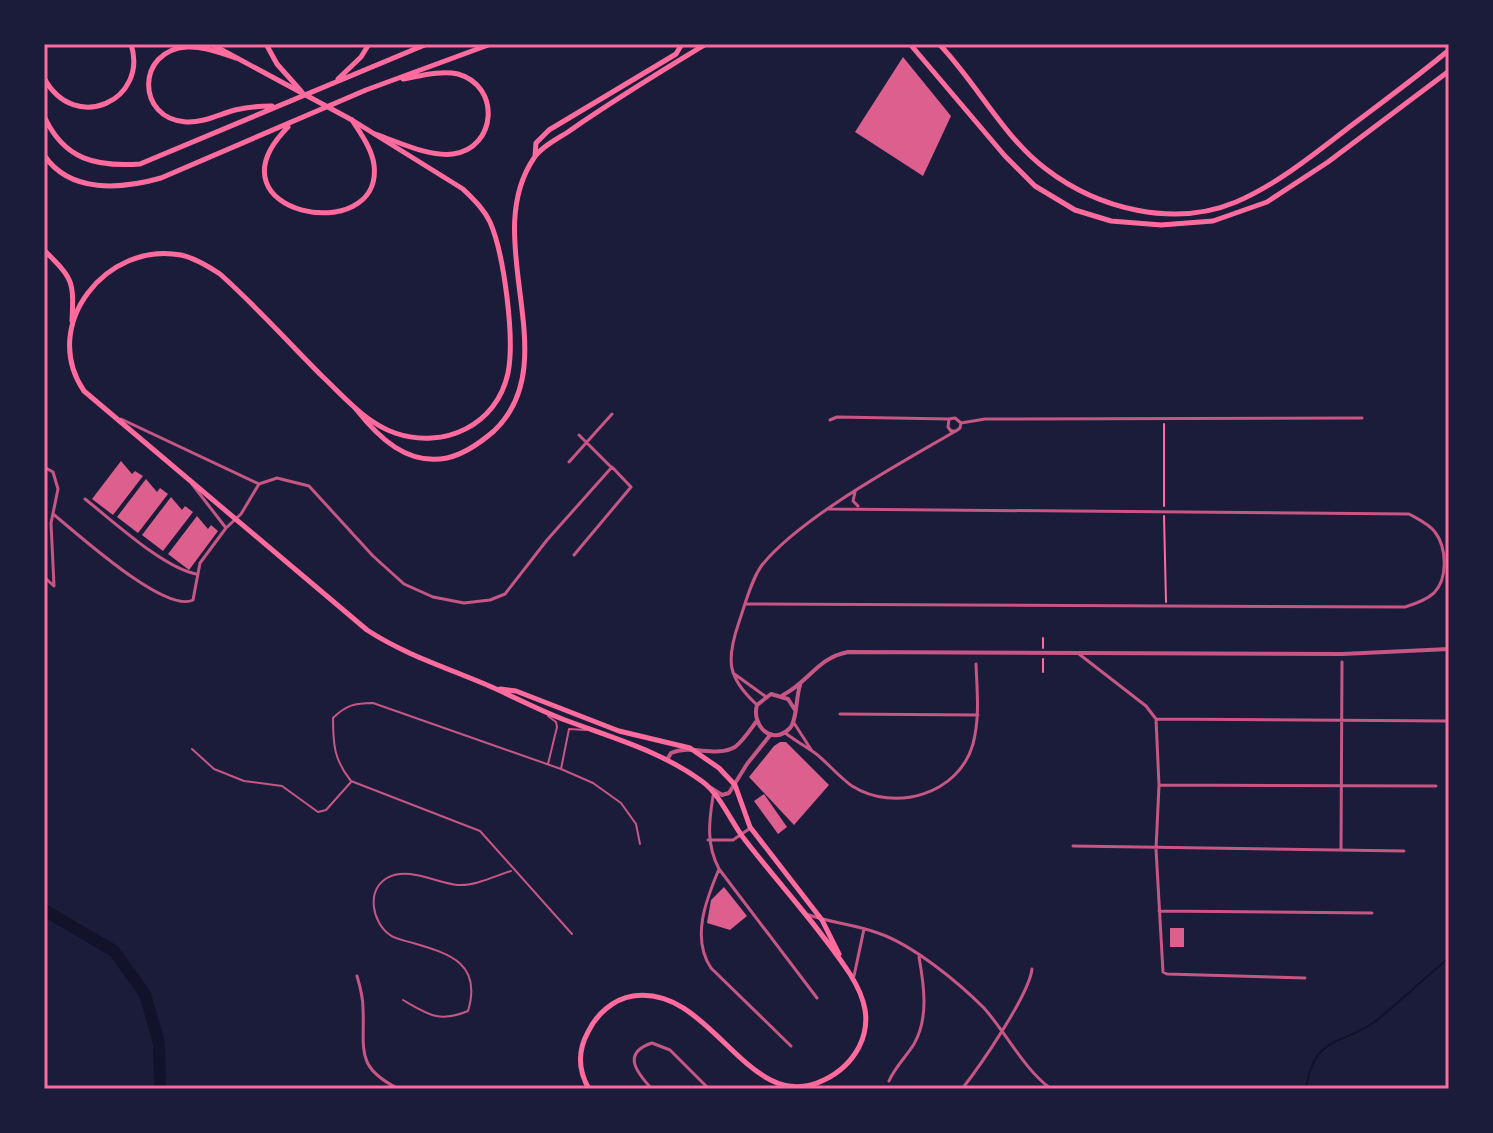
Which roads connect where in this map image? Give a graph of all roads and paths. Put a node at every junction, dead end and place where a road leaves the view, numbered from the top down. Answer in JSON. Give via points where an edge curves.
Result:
{"nodes":[{"id":1,"x":131,"y":44,"type":"edge"},
{"id":2,"x":211,"y":44,"type":"edge"},
{"id":3,"x":266,"y":44,"type":"edge"},
{"id":4,"x":369,"y":44,"type":"edge"},
{"id":5,"x":427,"y":44,"type":"edge"},
{"id":6,"x":491,"y":44,"type":"edge"},
{"id":7,"x":682,"y":44,"type":"edge"},
{"id":8,"x":706,"y":44,"type":"edge"},
{"id":9,"x":910,"y":44,"type":"edge"},
{"id":10,"x":939,"y":44,"type":"edge"},
{"id":11,"x":1449,"y":50,"type":"edge"},
{"id":12,"x":236,"y":58,"type":"junction"},
{"id":13,"x":1449,"y":71,"type":"edge"},
{"id":14,"x":44,"y":78,"type":"edge"},
{"id":15,"x":390,"y":81,"type":"junction"},
{"id":16,"x":335,"y":82,"type":"junction"},
{"id":17,"x":302,"y":92,"type":"junction"},
{"id":18,"x":277,"y":105,"type":"junction"},
{"id":19,"x":44,"y":116,"type":"edge"},
{"id":20,"x":352,"y":120,"type":"junction"},
{"id":21,"x":292,"y":123,"type":"junction"},
{"id":22,"x":375,"y":134,"type":"junction"},
{"id":23,"x":44,"y":155,"type":"edge"},
{"id":24,"x":535,"y":156,"type":"junction"},
{"id":25,"x":44,"y":250,"type":"edge"},
{"id":26,"x":72,"y":321,"type":"junction"},
{"id":27,"x":356,"y":409,"type":"junction"},
{"id":28,"x":110,"y":414,"type":"junction"},
{"id":29,"x":612,"y":414,"type":"dead end"},
{"id":30,"x":1362,"y":418,"type":"dead end"},
{"id":31,"x":949,"y":419,"type":"junction"},
{"id":32,"x":830,"y":420,"type":"dead end"},
{"id":33,"x":961,"y":423,"type":"junction"},
{"id":34,"x":954,"y":432,"type":"junction"},
{"id":35,"x":579,"y":435,"type":"dead end"},
{"id":36,"x":586,"y":442,"type":"junction"},
{"id":37,"x":569,"y":462,"type":"dead end"},
{"id":38,"x":44,"y":467,"type":"edge"},
{"id":39,"x":611,"y":467,"type":"junction"},
{"id":40,"x":186,"y":475,"type":"junction"},
{"id":41,"x":259,"y":484,"type":"junction"},
{"id":42,"x":855,"y":492,"type":"junction"},
{"id":43,"x":85,"y":499,"type":"dead end"},
{"id":44,"x":861,"y":508,"type":"junction"},
{"id":45,"x":829,"y":509,"type":"junction"},
{"id":46,"x":53,"y":514,"type":"junction"},
{"id":47,"x":237,"y":520,"type":"junction"},
{"id":48,"x":226,"y":528,"type":"junction"},
{"id":49,"x":574,"y":555,"type":"dead end"},
{"id":50,"x":196,"y":574,"type":"junction"},
{"id":51,"x":44,"y":577,"type":"edge"},
{"id":52,"x":746,"y":604,"type":"junction"},
{"id":53,"x":1449,"y":649,"type":"edge"},
{"id":54,"x":1079,"y":654,"type":"junction"},
{"id":55,"x":1342,"y":662,"type":"dead end"},
{"id":56,"x":976,"y":664,"type":"dead end"},
{"id":57,"x":733,"y":673,"type":"junction"},
{"id":58,"x":800,"y":685,"type":"junction"},
{"id":59,"x":495,"y":689,"type":"junction"},
{"id":60,"x":783,"y":695,"type":"junction"},
{"id":61,"x":765,"y":696,"type":"junction"},
{"id":62,"x":757,"y":705,"type":"junction"},
{"id":63,"x":541,"y":710,"type":"junction"},
{"id":64,"x":795,"y":710,"type":"junction"},
{"id":65,"x":840,"y":714,"type":"dead end"},
{"id":66,"x":978,"y":715,"type":"junction"},
{"id":67,"x":1156,"y":719,"type":"junction"},
{"id":68,"x":1343,"y":719,"type":"junction"},
{"id":69,"x":1446,"y":721,"type":"dead end"},
{"id":70,"x":756,"y":722,"type":"junction"},
{"id":71,"x":794,"y":723,"type":"junction"},
{"id":72,"x":599,"y":732,"type":"junction"},
{"id":73,"x":784,"y":732,"type":"junction"},
{"id":74,"x":771,"y":734,"type":"junction"},
{"id":75,"x":690,"y":748,"type":"junction"},
{"id":76,"x":192,"y":749,"type":"dead end"},
{"id":77,"x":812,"y":751,"type":"junction"},
{"id":78,"x":667,"y":760,"type":"junction"},
{"id":79,"x":548,"y":764,"type":"junction"},
{"id":80,"x":561,"y":769,"type":"junction"},
{"id":81,"x":351,"y":781,"type":"junction"},
{"id":82,"x":706,"y":784,"type":"junction"},
{"id":83,"x":735,"y":785,"type":"junction"},
{"id":84,"x":1159,"y":785,"type":"junction"},
{"id":85,"x":1342,"y":785,"type":"junction"},
{"id":86,"x":1436,"y":786,"type":"dead end"},
{"id":87,"x":713,"y":796,"type":"junction"},
{"id":88,"x":751,"y":827,"type":"junction"},
{"id":89,"x":741,"y":835,"type":"junction"},
{"id":90,"x":708,"y":840,"type":"junction"},
{"id":91,"x":640,"y":844,"type":"dead end"},
{"id":92,"x":1073,"y":846,"type":"dead end"},
{"id":93,"x":1156,"y":849,"type":"junction"},
{"id":94,"x":1341,"y":849,"type":"junction"},
{"id":95,"x":1404,"y":851,"type":"dead end"},
{"id":96,"x":719,"y":869,"type":"junction"},
{"id":97,"x":513,"y":870,"type":"junction"},
{"id":98,"x":1159,"y":911,"type":"junction"},
{"id":99,"x":803,"y":913,"type":"junction"},
{"id":100,"x":1372,"y":913,"type":"dead end"},
{"id":101,"x":822,"y":920,"type":"junction"},
{"id":102,"x":864,"y":929,"type":"junction"},
{"id":103,"x":572,"y":934,"type":"dead end"},
{"id":104,"x":919,"y":957,"type":"junction"},
{"id":105,"x":842,"y":962,"type":"junction"},
{"id":106,"x":1032,"y":969,"type":"dead end"},
{"id":107,"x":357,"y":976,"type":"dead end"},
{"id":108,"x":1305,"y":978,"type":"dead end"},
{"id":109,"x":853,"y":979,"type":"junction"},
{"id":110,"x":817,"y":998,"type":"dead end"},
{"id":111,"x":403,"y":1000,"type":"dead end"},
{"id":112,"x":1001,"y":1029,"type":"junction"},
{"id":113,"x":791,"y":1046,"type":"dead end"},
{"id":114,"x":889,"y":1081,"type":"dead end"},
{"id":115,"x":399,"y":1089,"type":"edge"},
{"id":116,"x":589,"y":1089,"type":"edge"},
{"id":117,"x":652,"y":1089,"type":"edge"},
{"id":118,"x":709,"y":1089,"type":"edge"},
{"id":119,"x":962,"y":1089,"type":"edge"},
{"id":120,"x":1051,"y":1089,"type":"edge"}],
"edges":[{"from":1,"to":14,"type":"main road","via":[[133,73],[121,92],[104,104],[72,106],[54,94]]},
{"from":2,"to":12,"type":"main road"},
{"from":3,"to":17,"type":"main road"},
{"from":4,"to":16,"type":"main road"},
{"from":5,"to":16,"type":"main road"},
{"from":6,"to":15,"type":"main road"},
{"from":7,"to":24,"type":"main road","via":[[676,54],[549,130],[536,143]]},
{"from":8,"to":24,"type":"main road"},
{"from":9,"to":13,"type":"main road","via":[[1035,186],[1075,210],[1111,221],[1161,225],[1213,221],[1267,202]]},
{"from":10,"to":11,"type":"main road","via":[[1045,169],[1095,198],[1155,214],[1207,210],[1260,190]]},
{"from":12,"to":17,"type":"main road"},
{"from":12,"to":18,"type":"main road","via":[[201,48],[173,50],[151,68],[151,99],[165,115],[188,122]]},
{"from":15,"to":21,"type":"main road"},
{"from":15,"to":22,"type":"main road","via":[[445,73],[464,76],[485,93],[488,124],[472,146],[454,154],[433,153]]},
{"from":16,"to":18,"type":"main road"},
{"from":17,"to":20,"type":"main road"},
{"from":18,"to":19,"type":"main road","via":[[140,164],[114,166],[82,158],[63,145]]},
{"from":20,"to":21,"type":"main road","via":[[372,156],[374,179],[355,206],[330,213],[286,204],[266,181],[268,150]]},
{"from":20,"to":22,"type":"main road"},
{"from":21,"to":23,"type":"main road","via":[[132,186],[75,180]]},
{"from":22,"to":27,"type":"main road","via":[[463,189],[489,221],[501,265],[508,372],[497,401],[460,433],[433,439],[408,436]]},
{"from":24,"to":27,"type":"main road","via":[[514,213],[523,371],[508,413],[474,446],[436,459],[391,446]]},
{"from":25,"to":26,"type":"main road","via":[[71,281]]},
{"from":26,"to":27,"type":"main road","via":[[90,289],[122,265],[167,254],[194,259],[232,285]]},
{"from":26,"to":28,"type":"main road","via":[[68,346],[75,378]]},
{"from":28,"to":40,"type":"main road"},
{"from":28,"to":41,"type":"street"},
{"from":29,"to":36,"type":"street"},
{"from":30,"to":33,"type":"street"},
{"from":31,"to":32,"type":"street"},
{"from":31,"to":33,"type":"street"},
{"from":31,"to":34,"type":"street"},
{"from":33,"to":34,"type":"street"},
{"from":34,"to":42,"type":"street"},
{"from":35,"to":36,"type":"street"},
{"from":36,"to":37,"type":"street"},
{"from":36,"to":39,"type":"street"},
{"from":38,"to":46,"type":"street","via":[[57,481]]},
{"from":39,"to":41,"type":"street","via":[[508,592],[464,603],[409,588],[309,486],[277,478]]},
{"from":39,"to":49,"type":"street","via":[[631,487]]},
{"from":40,"to":47,"type":"main road"},
{"from":40,"to":48,"type":"street"},
{"from":41,"to":47,"type":"street"},
{"from":42,"to":44,"type":"street","via":[[853,501]]},
{"from":42,"to":45,"type":"street"},
{"from":43,"to":50,"type":"street","via":[[137,541]]},
{"from":44,"to":45,"type":"street"},
{"from":44,"to":52,"type":"street","via":[[1409,514],[1435,532],[1445,566],[1434,593],[1405,607]]},
{"from":45,"to":52,"type":"street","via":[[760,567]]},
{"from":46,"to":50,"type":"street","via":[[134,579],[174,602],[193,600]]},
{"from":46,"to":51,"type":"street","via":[[54,586]]},
{"from":47,"to":48,"type":"street"},
{"from":47,"to":59,"type":"main road","via":[[367,630],[403,651]]},
{"from":48,"to":50,"type":"street"},
{"from":52,"to":57,"type":"street","via":[[733,640]]},
{"from":53,"to":54,"type":"street"},
{"from":54,"to":58,"type":"street","via":[[848,652],[823,661]]},
{"from":54,"to":67,"type":"street"},
{"from":55,"to":68,"type":"street"},
{"from":56,"to":66,"type":"street"},
{"from":57,"to":61,"type":"street"},
{"from":57,"to":62,"type":"street","via":[[739,688]]},
{"from":58,"to":60,"type":"street"},
{"from":58,"to":64,"type":"street"},
{"from":59,"to":63,"type":"main road"},
{"from":59,"to":75,"type":"main road","via":[[516,691],[619,731]]},
{"from":60,"to":61,"type":"street"},
{"from":60,"to":64,"type":"street"},
{"from":61,"to":62,"type":"street"},
{"from":62,"to":70,"type":"street"},
{"from":63,"to":72,"type":"main road"},
{"from":63,"to":79,"type":"lane","via":[[557,724]]},
{"from":64,"to":71,"type":"street"},
{"from":65,"to":66,"type":"street"},
{"from":66,"to":77,"type":"street","via":[[973,746],[958,773],[927,795],[891,800],[854,787]]},
{"from":67,"to":68,"type":"street"},
{"from":67,"to":84,"type":"street"},
{"from":68,"to":69,"type":"street"},
{"from":68,"to":85,"type":"street"},
{"from":70,"to":74,"type":"street"},
{"from":70,"to":75,"type":"street","via":[[734,747]]},
{"from":71,"to":73,"type":"street"},
{"from":71,"to":77,"type":"street"},
{"from":72,"to":78,"type":"main road"},
{"from":72,"to":80,"type":"lane","via":[[569,729]]},
{"from":73,"to":74,"type":"street"},
{"from":73,"to":77,"type":"street"},
{"from":74,"to":83,"type":"street"},
{"from":75,"to":78,"type":"street","via":[[671,753]]},
{"from":75,"to":83,"type":"main road"},
{"from":76,"to":81,"type":"lane","via":[[214,769],[244,781],[282,786],[318,812],[326,810]]},
{"from":78,"to":82,"type":"main road"},
{"from":79,"to":80,"type":"lane"},
{"from":79,"to":81,"type":"lane","via":[[373,703],[356,703],[333,718],[333,749]]},
{"from":80,"to":91,"type":"lane","via":[[621,803],[636,824]]},
{"from":81,"to":97,"type":"lane","via":[[480,831]]},
{"from":82,"to":83,"type":"street","via":[[722,795]]},
{"from":82,"to":87,"type":"main road"},
{"from":83,"to":88,"type":"main road"},
{"from":84,"to":85,"type":"street"},
{"from":84,"to":93,"type":"street"},
{"from":85,"to":86,"type":"street"},
{"from":85,"to":94,"type":"street"},
{"from":87,"to":89,"type":"main road"},
{"from":87,"to":90,"type":"street"},
{"from":88,"to":89,"type":"street"},
{"from":88,"to":101,"type":"main road"},
{"from":89,"to":90,"type":"street"},
{"from":89,"to":99,"type":"main road"},
{"from":90,"to":96,"type":"street"},
{"from":92,"to":93,"type":"street"},
{"from":93,"to":94,"type":"street"},
{"from":93,"to":98,"type":"street"},
{"from":94,"to":95,"type":"street"},
{"from":96,"to":110,"type":"street"},
{"from":96,"to":113,"type":"street","via":[[704,910],[704,958]]},
{"from":97,"to":103,"type":"lane"},
{"from":97,"to":111,"type":"lane","via":[[461,885],[400,873],[384,880],[374,895],[374,915],[390,936],[459,961],[470,974],[468,1011],[452,1018],[433,1017]]},
{"from":98,"to":100,"type":"street"},
{"from":98,"to":108,"type":"street","via":[[1167,974]]},
{"from":99,"to":101,"type":"street"},
{"from":99,"to":105,"type":"main road"},
{"from":101,"to":102,"type":"street"},
{"from":101,"to":105,"type":"main road"},
{"from":102,"to":104,"type":"street"},
{"from":102,"to":109,"type":"street"},
{"from":104,"to":112,"type":"street","via":[[963,989]]},
{"from":104,"to":114,"type":"street","via":[[922,1022]]},
{"from":105,"to":109,"type":"main road"},
{"from":106,"to":112,"type":"street","via":[[1028,986]]},
{"from":107,"to":115,"type":"street","via":[[362,1051],[377,1074]]},
{"from":109,"to":116,"type":"main road","via":[[865,1003],[864,1033],[846,1065],[814,1085],[788,1087],[765,1078],[692,1012],[647,994],[611,1004],[594,1020],[579,1058]]},
{"from":112,"to":119,"type":"street"},
{"from":112,"to":120,"type":"street"},
{"from":117,"to":118,"type":"street","via":[[634,1060],[638,1050],[652,1043],[670,1050]]}]}
